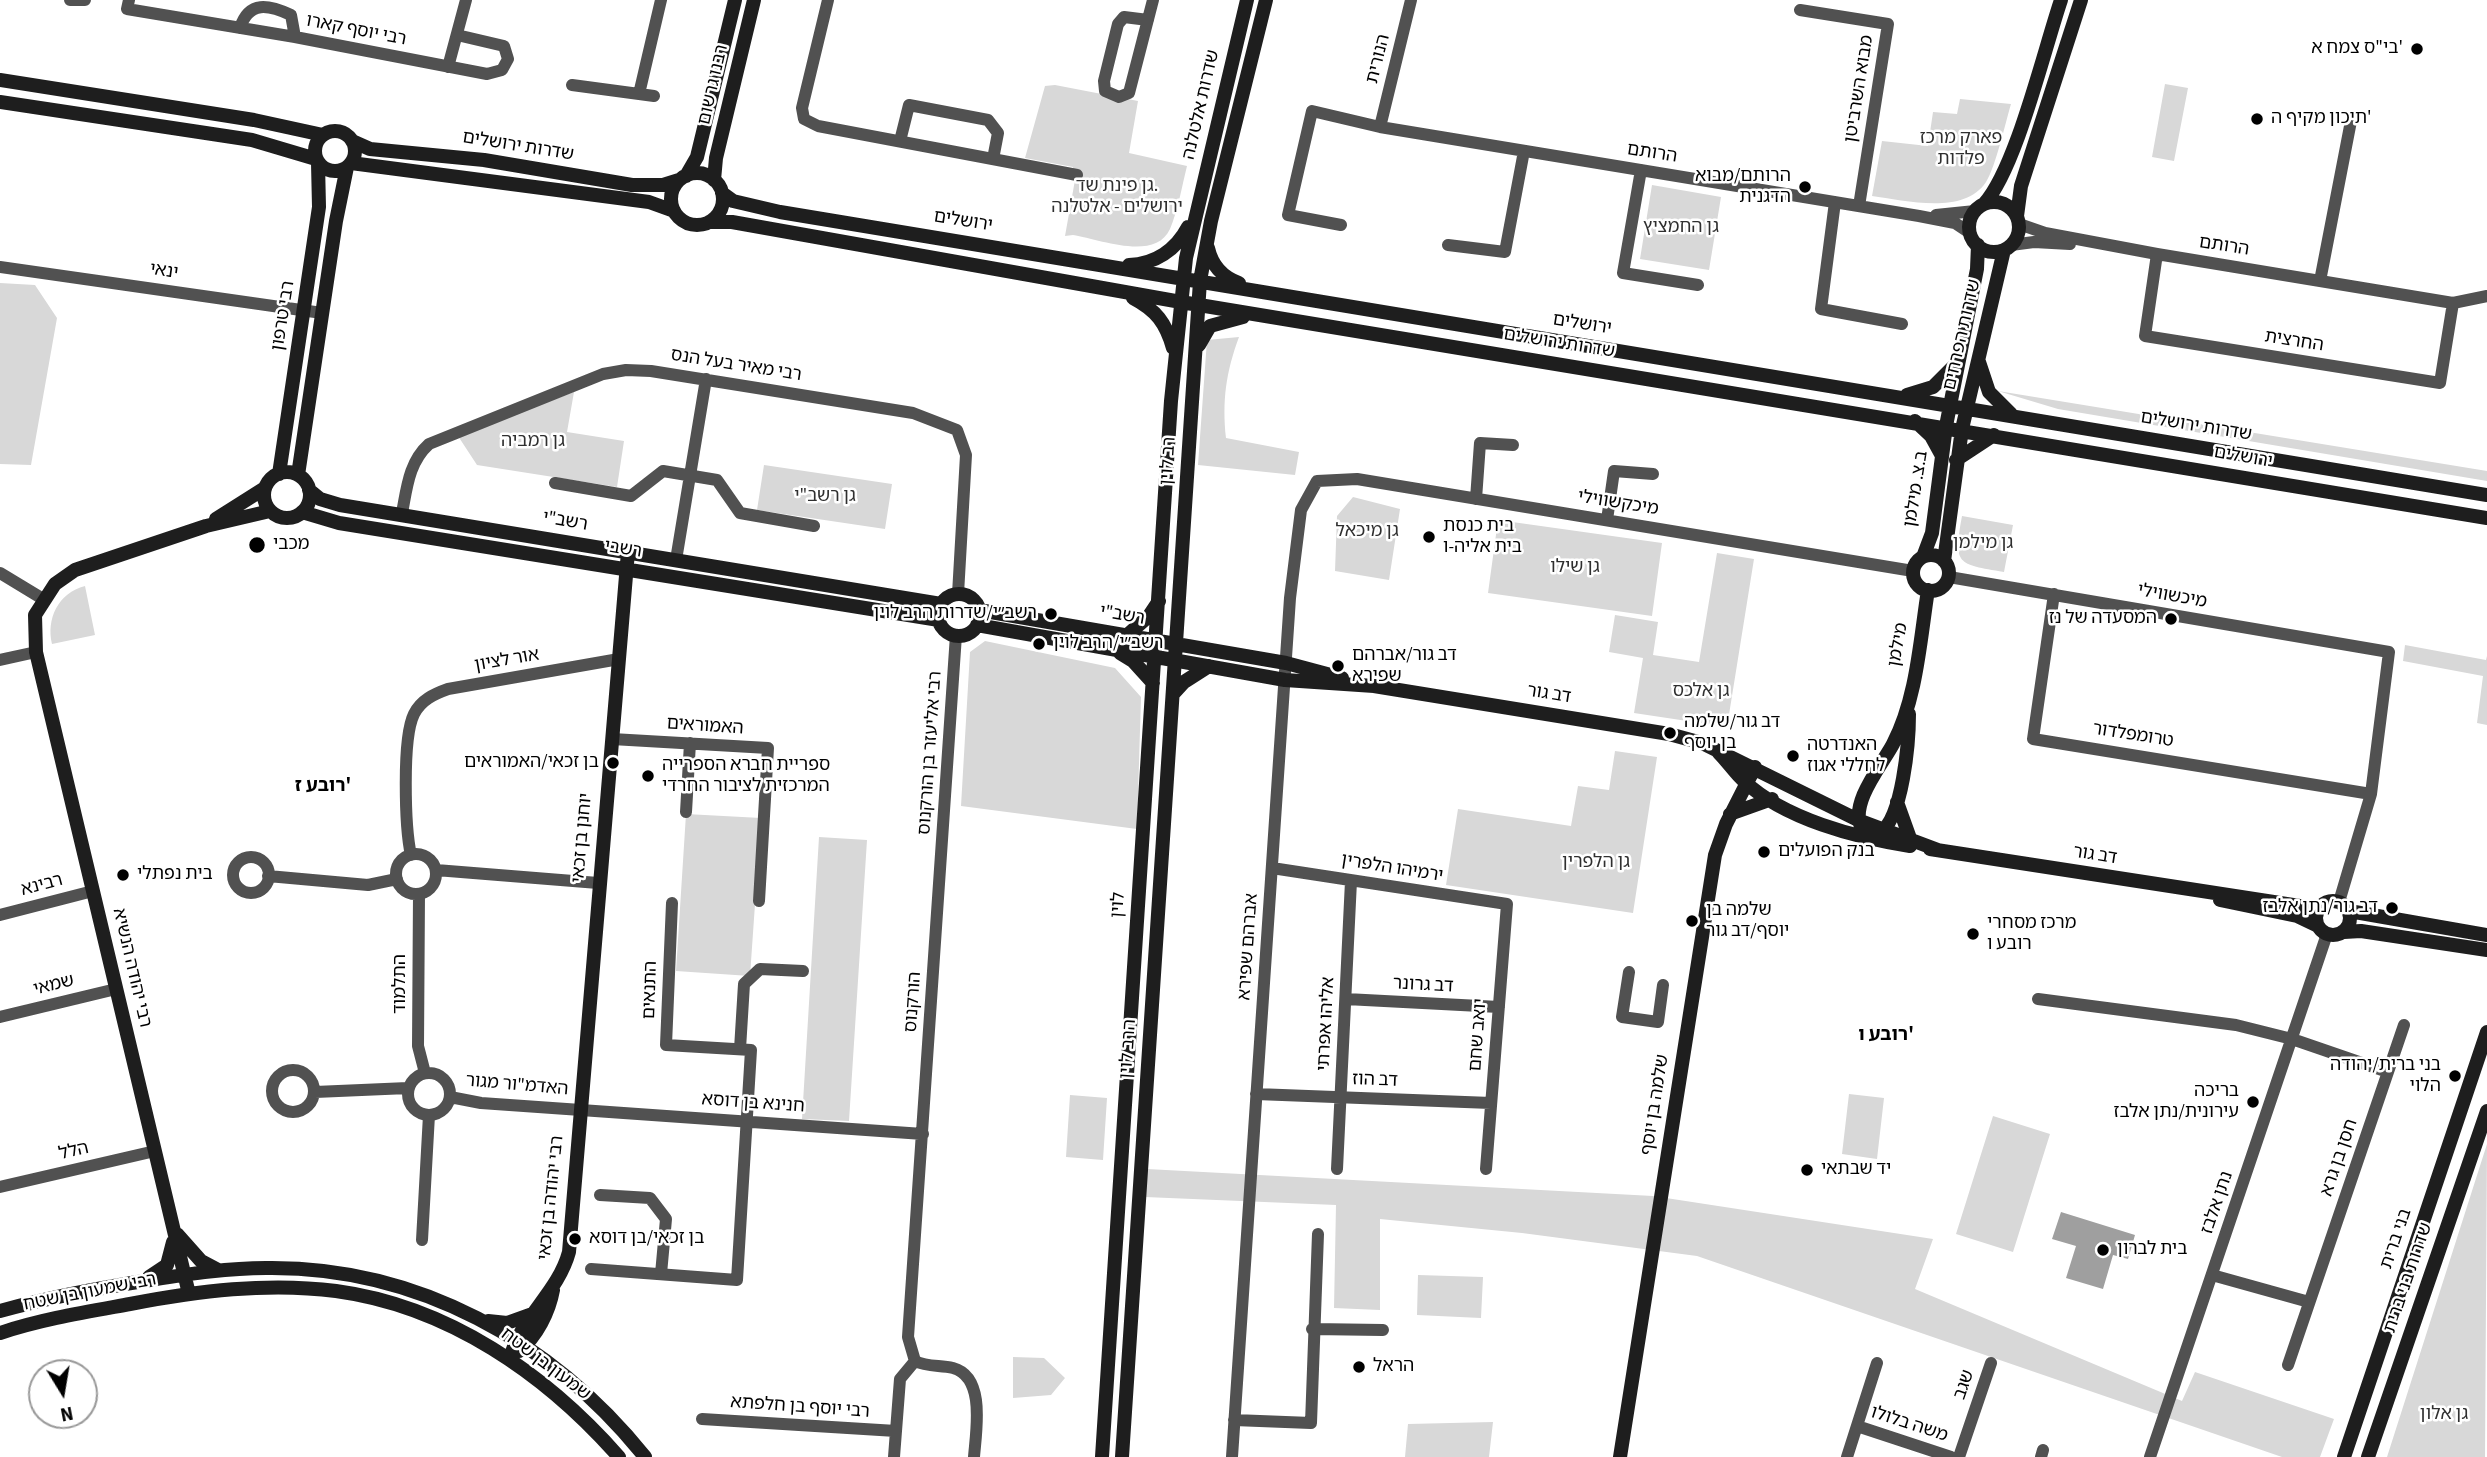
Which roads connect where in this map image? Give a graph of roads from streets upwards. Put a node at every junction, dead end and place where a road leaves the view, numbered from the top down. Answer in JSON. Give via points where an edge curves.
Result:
{"nodes":[{"id":1,"x":69,"y":0,"type":"edge"},
{"id":2,"x":466,"y":0,"type":"edge"},
{"id":3,"x":661,"y":0,"type":"edge"},
{"id":4,"x":735,"y":0,"type":"edge"},
{"id":5,"x":754,"y":0,"type":"edge"},
{"id":6,"x":828,"y":0,"type":"edge"},
{"id":7,"x":1153,"y":0,"type":"edge"},
{"id":8,"x":1247,"y":0,"type":"edge"},
{"id":9,"x":1266,"y":0,"type":"edge"},
{"id":10,"x":1411,"y":0,"type":"edge"},
{"id":11,"x":2060,"y":0,"type":"edge"},
{"id":12,"x":2081,"y":0,"type":"edge"},
{"id":13,"x":84,"y":1,"type":"edge"},
{"id":14,"x":128,"y":5,"type":"edge"},
{"id":15,"x":280,"y":5,"type":"edge"},
{"id":16,"x":1800,"y":10,"type":"dead end"},
{"id":17,"x":1148,"y":20,"type":"junction"},
{"id":18,"x":240,"y":28,"type":"junction"},
{"id":19,"x":457,"y":35,"type":"junction"},
{"id":20,"x":295,"y":37,"type":"junction"},
{"id":21,"x":448,"y":67,"type":"junction"},
{"id":22,"x":0,"y":80,"type":"edge"},
{"id":23,"x":572,"y":85,"type":"dead end"},
{"id":24,"x":639,"y":94,"type":"junction"},
{"id":25,"x":654,"y":96,"type":"dead end"},
{"id":26,"x":0,"y":103,"type":"edge"},
{"id":27,"x":2351,"y":121,"type":"dead end"},
{"id":28,"x":1380,"y":127,"type":"junction"},
{"id":29,"x":323,"y":135,"type":"junction"},
{"id":30,"x":352,"y":141,"type":"junction"},
{"id":31,"x":900,"y":141,"type":"junction"},
{"id":32,"x":1524,"y":151,"type":"junction"},
{"id":33,"x":993,"y":159,"type":"junction"},
{"id":34,"x":317,"y":161,"type":"junction"},
{"id":35,"x":349,"y":165,"type":"junction"},
{"id":36,"x":1642,"y":170,"type":"junction"},
{"id":37,"x":1077,"y":176,"type":"dead end"},
{"id":38,"x":683,"y":178,"type":"junction"},
{"id":39,"x":718,"y":186,"type":"junction"},
{"id":40,"x":1835,"y":202,"type":"junction"},
{"id":41,"x":1859,"y":206,"type":"junction"},
{"id":42,"x":1979,"y":208,"type":"junction"},
{"id":43,"x":674,"y":211,"type":"junction"},
{"id":44,"x":1196,"y":214,"type":"junction"},
{"id":45,"x":1919,"y":216,"type":"junction"},
{"id":46,"x":2018,"y":220,"type":"junction"},
{"id":47,"x":709,"y":222,"type":"junction"},
{"id":48,"x":1341,"y":225,"type":"dead end"},
{"id":49,"x":1208,"y":238,"type":"junction"},
{"id":50,"x":1974,"y":239,"type":"junction"},
{"id":51,"x":1448,"y":245,"type":"dead end"},
{"id":52,"x":2008,"y":247,"type":"junction"},
{"id":53,"x":2122,"y":247,"type":"junction"},
{"id":54,"x":2157,"y":254,"type":"junction"},
{"id":55,"x":0,"y":267,"type":"edge"},
{"id":56,"x":1115,"y":267,"type":"junction"},
{"id":57,"x":1183,"y":278,"type":"junction"},
{"id":58,"x":1200,"y":281,"type":"junction"},
{"id":59,"x":2320,"y":281,"type":"junction"},
{"id":60,"x":1698,"y":285,"type":"dead end"},
{"id":61,"x":1119,"y":291,"type":"junction"},
{"id":62,"x":1260,"y":291,"type":"junction"},
{"id":63,"x":2487,"y":296,"type":"edge"},
{"id":64,"x":1181,"y":302,"type":"junction"},
{"id":65,"x":2453,"y":303,"type":"junction"},
{"id":66,"x":1198,"y":305,"type":"junction"},
{"id":67,"x":305,"y":311,"type":"junction"},
{"id":68,"x":323,"y":313,"type":"junction"},
{"id":69,"x":1263,"y":315,"type":"junction"},
{"id":70,"x":1902,"y":324,"type":"dead end"},
{"id":71,"x":1175,"y":356,"type":"junction"},
{"id":72,"x":1195,"y":356,"type":"junction"},
{"id":73,"x":1978,"y":357,"type":"junction"},
{"id":74,"x":1959,"y":360,"type":"junction"},
{"id":75,"x":706,"y":379,"type":"junction"},
{"id":76,"x":1898,"y":397,"type":"junction"},
{"id":77,"x":1950,"y":405,"type":"junction"},
{"id":78,"x":1966,"y":408,"type":"junction"},
{"id":79,"x":2016,"y":417,"type":"junction"},
{"id":80,"x":1915,"y":421,"type":"junction"},
{"id":81,"x":1946,"y":426,"type":"junction"},
{"id":82,"x":1962,"y":429,"type":"junction"},
{"id":83,"x":1994,"y":435,"type":"junction"},
{"id":84,"x":1513,"y":445,"type":"dead end"},
{"id":85,"x":1949,"y":458,"type":"junction"},
{"id":86,"x":279,"y":474,"type":"junction"},
{"id":87,"x":1653,"y":474,"type":"dead end"},
{"id":88,"x":298,"y":475,"type":"junction"},
{"id":89,"x":690,"y":475,"type":"junction"},
{"id":90,"x":1317,"y":481,"type":"joint"},
{"id":91,"x":555,"y":483,"type":"dead end"},
{"id":92,"x":265,"y":488,"type":"junction"},
{"id":93,"x":309,"y":490,"type":"junction"},
{"id":94,"x":2487,"y":495,"type":"edge"},
{"id":95,"x":1476,"y":499,"type":"junction"},
{"id":96,"x":270,"y":511,"type":"junction"},
{"id":97,"x":302,"y":512,"type":"junction"},
{"id":98,"x":402,"y":513,"type":"junction"},
{"id":99,"x":2487,"y":518,"type":"edge"},
{"id":100,"x":1607,"y":520,"type":"junction"},
{"id":101,"x":206,"y":526,"type":"junction"},
{"id":102,"x":814,"y":526,"type":"dead end"},
{"id":103,"x":628,"y":552,"type":"junction"},
{"id":104,"x":1923,"y":557,"type":"junction"},
{"id":105,"x":676,"y":560,"type":"junction"},
{"id":106,"x":1944,"y":561,"type":"junction"},
{"id":107,"x":626,"y":570,"type":"junction"},
{"id":108,"x":1913,"y":571,"type":"junction"},
{"id":109,"x":0,"y":573,"type":"edge"},
{"id":110,"x":1949,"y":577,"type":"junction"},
{"id":111,"x":1928,"y":590,"type":"junction"},
{"id":112,"x":958,"y":594,"type":"junction"},
{"id":113,"x":2054,"y":594,"type":"junction"},
{"id":114,"x":43,"y":599,"type":"junction"},
{"id":115,"x":1160,"y":599,"type":"junction"},
{"id":116,"x":941,"y":604,"type":"junction"},
{"id":117,"x":979,"y":610,"type":"junction"},
{"id":118,"x":939,"y":620,"type":"junction"},
{"id":119,"x":977,"y":625,"type":"junction"},
{"id":120,"x":956,"y":635,"type":"junction"},
{"id":121,"x":1125,"y":637,"type":"junction"},
{"id":122,"x":1156,"y":641,"type":"junction"},
{"id":123,"x":1177,"y":644,"type":"junction"},
{"id":124,"x":1115,"y":650,"type":"junction"},
{"id":125,"x":36,"y":652,"type":"junction"},
{"id":126,"x":1155,"y":658,"type":"junction"},
{"id":127,"x":619,"y":659,"type":"junction"},
{"id":128,"x":0,"y":660,"type":"edge"},
{"id":129,"x":1175,"y":661,"type":"junction"},
{"id":130,"x":1286,"y":663,"type":"junction"},
{"id":131,"x":1209,"y":666,"type":"junction"},
{"id":132,"x":1284,"y":680,"type":"junction"},
{"id":133,"x":1153,"y":683,"type":"junction"},
{"id":134,"x":1374,"y":686,"type":"junction"},
{"id":135,"x":1172,"y":694,"type":"junction"},
{"id":136,"x":1908,"y":705,"type":"junction"},
{"id":137,"x":612,"y":739,"type":"junction"},
{"id":138,"x":690,"y":743,"type":"junction"},
{"id":139,"x":1716,"y":749,"type":"junction"},
{"id":140,"x":1755,"y":767,"type":"junction"},
{"id":141,"x":1746,"y":783,"type":"junction"},
{"id":142,"x":1865,"y":794,"type":"junction"},
{"id":143,"x":2371,"y":794,"type":"junction"},
{"id":144,"x":1772,"y":799,"type":"junction"},
{"id":145,"x":1897,"y":802,"type":"junction"},
{"id":146,"x":1834,"y":807,"type":"junction"},
{"id":147,"x":686,"y":812,"type":"dead end"},
{"id":148,"x":1730,"y":814,"type":"junction"},
{"id":149,"x":1858,"y":820,"type":"junction"},
{"id":150,"x":1885,"y":830,"type":"junction"},
{"id":151,"x":1867,"y":839,"type":"junction"},
{"id":152,"x":1910,"y":841,"type":"junction"},
{"id":153,"x":1938,"y":850,"type":"junction"},
{"id":154,"x":411,"y":855,"type":"junction"},
{"id":155,"x":1272,"y":869,"type":"junction"},
{"id":156,"x":436,"y":870,"type":"junction"},
{"id":157,"x":940,"y":873,"type":"joint"},
{"id":158,"x":268,"y":876,"type":"dead end"},
{"id":159,"x":397,"y":879,"type":"junction"},
{"id":160,"x":1351,"y":881,"type":"junction"},
{"id":161,"x":598,"y":883,"type":"junction"},
{"id":162,"x":2164,"y":886,"type":"junction"},
{"id":163,"x":93,"y":891,"type":"junction"},
{"id":164,"x":419,"y":894,"type":"junction"},
{"id":165,"x":759,"y":901,"type":"dead end"},
{"id":166,"x":672,"y":903,"type":"dead end"},
{"id":167,"x":1507,"y":904,"type":"joint"},
{"id":168,"x":2344,"y":907,"type":"junction"},
{"id":169,"x":2319,"y":909,"type":"junction"},
{"id":170,"x":0,"y":915,"type":"edge"},
{"id":171,"x":2323,"y":930,"type":"junction"},
{"id":172,"x":2344,"y":932,"type":"junction"},
{"id":173,"x":2487,"y":935,"type":"edge"},
{"id":174,"x":2469,"y":948,"type":"junction"},
{"id":175,"x":2487,"y":950,"type":"edge"},
{"id":176,"x":2487,"y":963,"type":"edge"},
{"id":177,"x":803,"y":971,"type":"dead end"},
{"id":178,"x":1629,"y":972,"type":"dead end"},
{"id":179,"x":1664,"y":985,"type":"dead end"},
{"id":180,"x":116,"y":989,"type":"junction"},
{"id":181,"x":1346,"y":999,"type":"junction"},
{"id":182,"x":2038,"y":999,"type":"dead end"},
{"id":183,"x":1499,"y":1007,"type":"junction"},
{"id":184,"x":0,"y":1017,"type":"edge"},
{"id":185,"x":2404,"y":1025,"type":"dead end"},
{"id":186,"x":2487,"y":1032,"type":"edge"},
{"id":187,"x":2292,"y":1039,"type":"junction"},
{"id":188,"x":740,"y":1049,"type":"junction"},
{"id":189,"x":2388,"y":1072,"type":"junction"},
{"id":190,"x":425,"y":1073,"type":"junction"},
{"id":191,"x":408,"y":1088,"type":"junction"},
{"id":192,"x":315,"y":1092,"type":"dead end"},
{"id":193,"x":1256,"y":1094,"type":"junction"},
{"id":194,"x":450,"y":1097,"type":"junction"},
{"id":195,"x":1341,"y":1097,"type":"junction"},
{"id":196,"x":1491,"y":1103,"type":"junction"},
{"id":197,"x":581,"y":1110,"type":"junction"},
{"id":198,"x":2487,"y":1111,"type":"edge"},
{"id":199,"x":429,"y":1115,"type":"junction"},
{"id":200,"x":748,"y":1122,"type":"junction"},
{"id":201,"x":923,"y":1134,"type":"junction"},
{"id":202,"x":155,"y":1152,"type":"junction"},
{"id":203,"x":1337,"y":1169,"type":"dead end"},
{"id":204,"x":1486,"y":1169,"type":"dead end"},
{"id":205,"x":0,"y":1187,"type":"edge"},
{"id":206,"x":600,"y":1195,"type":"dead end"},
{"id":207,"x":173,"y":1226,"type":"junction"},
{"id":208,"x":1318,"y":1234,"type":"dead end"},
{"id":209,"x":422,"y":1240,"type":"dead end"},
{"id":210,"x":591,"y":1269,"type":"dead end"},
{"id":211,"x":218,"y":1270,"type":"junction"},
{"id":212,"x":661,"y":1274,"type":"junction"},
{"id":213,"x":185,"y":1275,"type":"junction"},
{"id":214,"x":2212,"y":1275,"type":"junction"},
{"id":215,"x":136,"y":1282,"type":"junction"},
{"id":216,"x":189,"y":1294,"type":"junction"},
{"id":217,"x":2309,"y":1303,"type":"junction"},
{"id":218,"x":0,"y":1311,"type":"edge"},
{"id":219,"x":537,"y":1318,"type":"junction"},
{"id":220,"x":483,"y":1320,"type":"junction"},
{"id":221,"x":1312,"y":1329,"type":"junction"},
{"id":222,"x":1383,"y":1330,"type":"dead end"},
{"id":223,"x":0,"y":1333,"type":"edge"},
{"id":224,"x":520,"y":1343,"type":"junction"},
{"id":225,"x":510,"y":1359,"type":"junction"},
{"id":226,"x":915,"y":1361,"type":"junction"},
{"id":227,"x":1877,"y":1363,"type":"dead end"},
{"id":228,"x":1991,"y":1363,"type":"dead end"},
{"id":229,"x":2288,"y":1364,"type":"dead end"},
{"id":230,"x":555,"y":1366,"type":"junction"},
{"id":231,"x":702,"y":1419,"type":"dead end"},
{"id":232,"x":1234,"y":1420,"type":"junction"},
{"id":233,"x":1857,"y":1426,"type":"junction"},
{"id":234,"x":896,"y":1432,"type":"junction"},
{"id":235,"x":619,"y":1457,"type":"edge"},
{"id":236,"x":645,"y":1457,"type":"edge"},
{"id":237,"x":894,"y":1457,"type":"edge"},
{"id":238,"x":974,"y":1457,"type":"edge"},
{"id":239,"x":1102,"y":1457,"type":"edge"},
{"id":240,"x":1122,"y":1457,"type":"edge"},
{"id":241,"x":1232,"y":1457,"type":"edge"},
{"id":242,"x":1620,"y":1457,"type":"edge"},
{"id":243,"x":1847,"y":1457,"type":"edge"},
{"id":244,"x":1951,"y":1457,"type":"edge"},
{"id":245,"x":1959,"y":1457,"type":"edge"},
{"id":246,"x":2150,"y":1457,"type":"edge"},
{"id":247,"x":2344,"y":1457,"type":"edge"},
{"id":248,"x":2368,"y":1457,"type":"edge"}],
"edges":[{"from":1,"to":13,"type":"street"},
{"from":2,"to":19,"type":"street"},
{"from":3,"to":24,"type":"street"},
{"from":4,"to":38,"type":"street","name":"רבנו גרשום","via":[[697,157]]},
{"from":5,"to":39,"type":"street","name":"רבנו גרשום","via":[[716,158]]},
{"from":6,"to":31,"type":"street","via":[[802,108],[804,119],[818,126]]},
{"from":7,"to":17,"type":"street"},
{"from":8,"to":44,"type":"street","name":"שדרות אלטלנה"},
{"from":9,"to":49,"type":"street","name":"שדרות אלטלנה"},
{"from":10,"to":28,"type":"street","name":"הנורית"},
{"from":11,"to":42,"type":"street","via":[[2007,162],[1994,193]]},
{"from":12,"to":46,"type":"street","via":[[2021,186]]},
{"from":14,"to":18,"type":"street","name":"רבי יוסף קארו"},
{"from":15,"to":18,"type":"street","via":[[251,8]]},
{"from":15,"to":20,"type":"street","via":[[292,15]]},
{"from":16,"to":41,"type":"street","name":"מבוא השרביטן","via":[[1888,24]]},
{"from":17,"to":17,"type":"street","via":[[1129,93],[1119,97],[1105,91],[1118,24],[1124,17]]},
{"from":18,"to":20,"type":"street","name":"רבי יוסף קארו"},
{"from":19,"to":21,"type":"street"},
{"from":19,"to":21,"type":"street","name":"רבי יוסף קארו","via":[[499,42],[508,59],[495,74]]},
{"from":20,"to":21,"type":"street","name":"רבי יוסף קארו"},
{"from":22,"to":29,"type":"street"},
{"from":23,"to":24,"type":"street"},
{"from":24,"to":25,"type":"street"},
{"from":26,"to":34,"type":"street","via":[[252,140]]},
{"from":27,"to":59,"type":"street"},
{"from":28,"to":32,"type":"street","name":"הרותם"},
{"from":28,"to":48,"type":"street","name":"הרותם","via":[[1312,111],[1288,215]]},
{"from":29,"to":30,"type":"street","via":[[341,132]]},
{"from":29,"to":34,"type":"street","via":[[314,148]]},
{"from":30,"to":35,"type":"street","via":[[355,152]]},
{"from":30,"to":38,"type":"street","name":"שדרות ירושלים","via":[[370,149],[484,160],[632,185],[663,185]]},
{"from":31,"to":33,"type":"street"},
{"from":31,"to":33,"type":"street","via":[[909,105],[988,120],[998,133]]},
{"from":32,"to":36,"type":"street","name":"הרותם"},
{"from":32,"to":51,"type":"street","via":[[1506,252]]},
{"from":33,"to":37,"type":"street"},
{"from":34,"to":35,"type":"street","via":[[332,172]]},
{"from":34,"to":67,"type":"street","name":"רבי טרפון","via":[[319,207]]},
{"from":35,"to":43,"type":"street","name":"שדרות ירושלים","via":[[649,202]]},
{"from":35,"to":68,"type":"street"},
{"from":36,"to":40,"type":"street","name":"הרותם"},
{"from":36,"to":60,"type":"street","via":[[1623,273]]},
{"from":38,"to":39,"type":"street","via":[[704,174]]},
{"from":38,"to":43,"type":"street","via":[[672,192]]},
{"from":39,"to":47,"type":"street","via":[[721,209]]},
{"from":39,"to":56,"type":"street","name":"ירושלים","via":[[733,201],[780,212]]},
{"from":40,"to":41,"type":"street","name":"הרותם"},
{"from":40,"to":70,"type":"street","via":[[1821,309]]},
{"from":41,"to":45,"type":"street","name":"הרותם"},
{"from":42,"to":45,"type":"street","name":"הרותם"},
{"from":42,"to":46,"type":"street","via":[[2003,203]]},
{"from":42,"to":50,"type":"street","via":[[1970,222]]},
{"from":43,"to":47,"type":"street","via":[[690,224]]},
{"from":44,"to":56,"type":"street","via":[[1184,236],[1165,254],[1140,265]]},
{"from":44,"to":57,"type":"street","name":"שדרות אלטלנה"},
{"from":45,"to":50,"type":"street","name":"הרותם","via":[[1955,223]]},
{"from":46,"to":52,"type":"street"},
{"from":46,"to":53,"type":"street","name":"הרותם","via":[[2045,233]]},
{"from":47,"to":61,"type":"street","via":[[732,222]]},
{"from":49,"to":58,"type":"street","name":"שדרות אלטלנה"},
{"from":49,"to":62,"type":"street","via":[[1210,258],[1222,274]]},
{"from":50,"to":52,"type":"street","via":[[1990,251]]},
{"from":50,"to":74,"type":"street","name":"שדרות הפרחים","via":[[1977,269]]},
{"from":52,"to":53,"type":"street","name":"הרותם","via":[[2034,242]]},
{"from":52,"to":73,"type":"street","name":"שדרות הפרחים"},
{"from":53,"to":54,"type":"street","name":"הרותם"},
{"from":54,"to":59,"type":"street","name":"הרותם"},
{"from":54,"to":65,"type":"street","name":"החרצית","via":[[2145,336],[2153,338],[2440,383]]},
{"from":55,"to":67,"type":"street","name":"ינאי"},
{"from":56,"to":57,"type":"street","name":"ירושלים"},
{"from":57,"to":58,"type":"street","name":"ירושלים"},
{"from":57,"to":64,"type":"street","name":"שדרות אלטלנה"},
{"from":58,"to":62,"type":"street"},
{"from":58,"to":66,"type":"street","name":"רב לוין"},
{"from":59,"to":65,"type":"street","name":"הרותם"},
{"from":61,"to":64,"type":"street","name":"שדרות ירושלים"},
{"from":61,"to":71,"type":"street","via":[[1148,305],[1164,323]]},
{"from":62,"to":76,"type":"street","name":"ירושלים"},
{"from":63,"to":65,"type":"street","name":"הרותם"},
{"from":64,"to":66,"type":"street","name":"שדרות ירושלים"},
{"from":64,"to":71,"type":"street","name":"שדרות אלטלנה"},
{"from":66,"to":69,"type":"street","name":"שדרות ירושלים"},
{"from":66,"to":72,"type":"street","name":"רב לוין"},
{"from":67,"to":68,"type":"street","name":"ינאי"},
{"from":67,"to":86,"type":"street","name":"רבי טרפון"},
{"from":68,"to":88,"type":"street"},
{"from":69,"to":72,"type":"street","via":[[1229,318],[1210,326]]},
{"from":69,"to":80,"type":"street","name":"שדרות ירושלים"},
{"from":71,"to":115,"type":"street","name":"לוין"},
{"from":72,"to":123,"type":"street","name":"רב לוין"},
{"from":73,"to":78,"type":"street","name":"שדרות הפרחים"},
{"from":73,"to":79,"type":"street","via":[[1989,392]]},
{"from":74,"to":76,"type":"street","via":[[1933,387]]},
{"from":74,"to":77,"type":"street","name":"שדרות הפרחים"},
{"from":75,"to":89,"type":"street"},
{"from":75,"to":98,"type":"street","name":"רבי מאיר בעל הנס","via":[[651,370],[603,374],[429,444],[412,468]]},
{"from":75,"to":112,"type":"street","name":"רבי מאיר בעל הנס","via":[[914,413],[957,430],[966,455]]},
{"from":76,"to":77,"type":"street","name":"שדרות ירושלים"},
{"from":77,"to":78,"type":"street","name":"שדרות ירושלים"},
{"from":77,"to":81,"type":"street","name":"שדרות הפרחים"},
{"from":78,"to":79,"type":"street","name":"שדרות ירושלים"},
{"from":78,"to":82,"type":"street","name":"שדרות הפרחים"},
{"from":79,"to":94,"type":"street","name":"שדרות ירושלים"},
{"from":80,"to":81,"type":"street","name":"שדרות ירושלים"},
{"from":80,"to":85,"type":"street"},
{"from":81,"to":82,"type":"street","name":"שדרות ירושלים"},
{"from":81,"to":85,"type":"street","name":"ב.צ. מילמן"},
{"from":82,"to":83,"type":"street","name":"שדרות ירושלים"},
{"from":82,"to":85,"type":"street","name":"ב.צ. מילמן"},
{"from":83,"to":85,"type":"street"},
{"from":83,"to":99,"type":"street","name":"ירושלים"},
{"from":84,"to":95,"type":"street","via":[[1480,443]]},
{"from":85,"to":104,"type":"street","name":"ב.צ. מילמן"},
{"from":85,"to":106,"type":"street","name":"ב.צ. מילמן"},
{"from":86,"to":88,"type":"street"},
{"from":86,"to":92,"type":"street"},
{"from":87,"to":100,"type":"street","via":[[1614,471]]},
{"from":88,"to":93,"type":"street"},
{"from":89,"to":91,"type":"street","via":[[663,471],[631,496]]},
{"from":89,"to":102,"type":"street","via":[[717,480],[740,513]]},
{"from":89,"to":105,"type":"street"},
{"from":90,"to":95,"type":"street","name":"מיכקשווילי","via":[[1357,479]]},
{"from":90,"to":130,"type":"street","name":"אברהם שפירא","via":[[1301,510]]},
{"from":92,"to":96,"type":"street"},
{"from":92,"to":101,"type":"street"},
{"from":93,"to":97,"type":"street","via":[[309,502]]},
{"from":93,"to":98,"type":"street","name":"רשב\"י","via":[[331,503]]},
{"from":95,"to":100,"type":"street","name":"מיכקשווילי"},
{"from":96,"to":97,"type":"street","via":[[289,518]]},
{"from":96,"to":101,"type":"street"},
{"from":97,"to":107,"type":"street","name":"רשבי","via":[[340,523]]},
{"from":98,"to":103,"type":"street","name":"רשב\"י"},
{"from":100,"to":108,"type":"street","name":"מיכקשווילי"},
{"from":101,"to":114,"type":"street","via":[[75,570]]},
{"from":103,"to":105,"type":"street","name":"רשב\"י"},
{"from":103,"to":107,"type":"street","name":"יוחנן בן זכאי"},
{"from":104,"to":106,"type":"street","via":[[1934,555]]},
{"from":104,"to":108,"type":"street"},
{"from":105,"to":116,"type":"street","name":"רשב\"י"},
{"from":106,"to":110,"type":"street"},
{"from":107,"to":118,"type":"street","name":"רשבי"},
{"from":107,"to":127,"type":"street","name":"יוחנן בן זכאי"},
{"from":108,"to":111,"type":"street","via":[[1915,582]]},
{"from":109,"to":114,"type":"street"},
{"from":110,"to":111,"type":"street","via":[[1943,586]]},
{"from":110,"to":113,"type":"street","name":"מיכשווילי"},
{"from":111,"to":136,"type":"street","name":"מילמן"},
{"from":112,"to":116,"type":"street"},
{"from":112,"to":117,"type":"street","via":[[971,598]]},
{"from":113,"to":143,"type":"street","name":"מיכשווילי","via":[[2389,652]]},
{"from":113,"to":143,"type":"street","name":"טרומפלדור","via":[[2033,739]]},
{"from":114,"to":125,"type":"street","via":[[35,615]]},
{"from":115,"to":121,"type":"street"},
{"from":115,"to":122,"type":"street","name":"לוין"},
{"from":116,"to":118,"type":"street"},
{"from":117,"to":119,"type":"street"},
{"from":117,"to":121,"type":"street","name":"רשב\"י"},
{"from":118,"to":120,"type":"street","via":[[945,630]]},
{"from":119,"to":120,"type":"street"},
{"from":119,"to":124,"type":"street"},
{"from":120,"to":157,"type":"street","name":"רבי אליעזר בן הורקנוס"},
{"from":121,"to":122,"type":"street","name":"רשב\"י"},
{"from":122,"to":123,"type":"street","name":"רשב\"י"},
{"from":122,"to":126,"type":"street","name":"לוין"},
{"from":123,"to":129,"type":"street","name":"הרב לוין"},
{"from":123,"to":130,"type":"street","name":"דב גור"},
{"from":124,"to":126,"type":"street"},
{"from":124,"to":133,"type":"street"},
{"from":125,"to":128,"type":"street"},
{"from":125,"to":163,"type":"street","name":"רבי יהודה הנשיא"},
{"from":126,"to":129,"type":"street","name":"דב גור"},
{"from":126,"to":133,"type":"street","name":"לוין"},
{"from":127,"to":137,"type":"street","name":"יוחנן בן זכאי"},
{"from":127,"to":154,"type":"street","name":"אור לציון","via":[[429,696],[412,716],[407,824]]},
{"from":129,"to":131,"type":"street","name":"דב גור"},
{"from":129,"to":135,"type":"street","name":"הרב לוין"},
{"from":130,"to":132,"type":"street","name":"אברהם שפירא"},
{"from":130,"to":134,"type":"street","name":"דב גור"},
{"from":131,"to":132,"type":"street","name":"דב גור"},
{"from":131,"to":135,"type":"street"},
{"from":132,"to":134,"type":"street","name":"דב גור"},
{"from":132,"to":155,"type":"street","name":"אברהם שפירא"},
{"from":133,"to":239,"type":"street","name":"לוין"},
{"from":134,"to":139,"type":"street","name":"דב גור","via":[[1669,734]]},
{"from":135,"to":240,"type":"street","name":"הרב לוין"},
{"from":136,"to":142,"type":"street","via":[[1898,735]]},
{"from":136,"to":145,"type":"street","via":[[1907,758]]},
{"from":137,"to":138,"type":"street","name":"האמוראים"},
{"from":137,"to":161,"type":"street","name":"יוחנן בן זכאי"},
{"from":138,"to":147,"type":"street"},
{"from":138,"to":165,"type":"street","name":"האמוראים","via":[[768,748]]},
{"from":139,"to":140,"type":"street","name":"דב גור"},
{"from":139,"to":141,"type":"street","name":"דב גור"},
{"from":140,"to":141,"type":"street","name":"שלמה בן יוסף"},
{"from":140,"to":146,"type":"street","name":"דב גור"},
{"from":141,"to":144,"type":"street","name":"דב גור"},
{"from":141,"to":148,"type":"street","name":"שלמה בן יוסף"},
{"from":142,"to":146,"type":"street"},
{"from":142,"to":149,"type":"street"},
{"from":143,"to":168,"type":"street"},
{"from":144,"to":148,"type":"street"},
{"from":144,"to":151,"type":"street","name":"דב גור","via":[[1812,820]]},
{"from":145,"to":150,"type":"street"},
{"from":145,"to":152,"type":"street"},
{"from":146,"to":149,"type":"street","name":"דב גור"},
{"from":148,"to":242,"type":"street","name":"שלמה בן יוסף","via":[[1716,855]]},
{"from":149,"to":150,"type":"street","name":"דב גור"},
{"from":149,"to":151,"type":"street"},
{"from":150,"to":151,"type":"street"},
{"from":150,"to":152,"type":"street","name":"דב גור"},
{"from":151,"to":153,"type":"street","name":"דב גור"},
{"from":152,"to":153,"type":"street","name":"דב גור"},
{"from":153,"to":162,"type":"street","name":"דב גור"},
{"from":154,"to":156,"type":"street","via":[[430,859]]},
{"from":154,"to":159,"type":"street","via":[[398,867]]},
{"from":155,"to":160,"type":"street","name":"ירמיהו הלפרין"},
{"from":155,"to":193,"type":"street","name":"אברהם שפירא"},
{"from":156,"to":161,"type":"street"},
{"from":156,"to":164,"type":"street","via":[[432,886]]},
{"from":157,"to":201,"type":"street","name":"הורקנוס"},
{"from":158,"to":159,"type":"street","via":[[368,885]]},
{"from":159,"to":164,"type":"street","via":[[405,890]]},
{"from":160,"to":167,"type":"street","name":"ירמיהו הלפרין"},
{"from":160,"to":181,"type":"street","name":"אליהו אפרתי"},
{"from":161,"to":197,"type":"street","name":"יוחנן בן זכאי"},
{"from":162,"to":169,"type":"street","name":"דב גור"},
{"from":162,"to":171,"type":"street","name":"דב גור","via":[[2297,916]]},
{"from":163,"to":170,"type":"street","name":"רבינא"},
{"from":163,"to":180,"type":"street","name":"רבי יהודה הנשיא"},
{"from":164,"to":190,"type":"street","name":"התלמוד","via":[[418,1046]]},
{"from":166,"to":188,"type":"street","name":"התנאים","via":[[666,1045]]},
{"from":167,"to":183,"type":"street","name":"יואב שחם"},
{"from":168,"to":169,"type":"street","via":[[2330,902]]},
{"from":168,"to":172,"type":"street","via":[[2350,922]]},
{"from":168,"to":173,"type":"street"},
{"from":169,"to":171,"type":"street","via":[[2316,919]]},
{"from":171,"to":172,"type":"street"},
{"from":171,"to":187,"type":"street","name":"נתן אלבז"},
{"from":172,"to":174,"type":"street"},
{"from":174,"to":175,"type":"street"},
{"from":174,"to":176,"type":"street"},
{"from":177,"to":188,"type":"street","via":[[760,969],[744,984]]},
{"from":178,"to":179,"type":"street","via":[[1622,1017],[1658,1022]]},
{"from":180,"to":184,"type":"street","name":"שמאי"},
{"from":180,"to":202,"type":"street","name":"רבי יהודה הנשיא"},
{"from":181,"to":183,"type":"street","name":"דב גרונר"},
{"from":181,"to":195,"type":"street","name":"אליהו אפרתי"},
{"from":182,"to":187,"type":"street","via":[[2236,1025]]},
{"from":183,"to":196,"type":"street","name":"יואב שחם"},
{"from":185,"to":189,"type":"street","name":"חסן בן גרא"},
{"from":186,"to":247,"type":"street","name":"בני ברית"},
{"from":187,"to":189,"type":"street"},
{"from":187,"to":214,"type":"street","name":"נתן אלבז"},
{"from":188,"to":200,"type":"street","via":[[751,1050]]},
{"from":189,"to":217,"type":"street","name":"חסן בן גרא"},
{"from":190,"to":191,"type":"street"},
{"from":190,"to":194,"type":"street","via":[[445,1081]]},
{"from":191,"to":192,"type":"street"},
{"from":191,"to":199,"type":"street","via":[[414,1109]]},
{"from":193,"to":195,"type":"street","name":"דב הוז"},
{"from":193,"to":232,"type":"street","name":"אברהם שפירא"},
{"from":194,"to":197,"type":"street","name":"האדמ\"ור מגור"},
{"from":194,"to":199,"type":"street","via":[[440,1112]]},
{"from":195,"to":196,"type":"street","name":"דב הוז"},
{"from":195,"to":203,"type":"street","name":"אליהו אפרתי"},
{"from":196,"to":204,"type":"street","name":"יואב שחם"},
{"from":197,"to":200,"type":"street","name":"חנינא בן דוסא"},
{"from":197,"to":219,"type":"street","name":"רבי יהודה בן זכאי","via":[[569,1252],[563,1273]]},
{"from":198,"to":248,"type":"street","name":"שדרות בני ברית"},
{"from":199,"to":209,"type":"street"},
{"from":200,"to":201,"type":"street","name":"חנינא בן דוסא"},
{"from":200,"to":212,"type":"street","via":[[737,1280]]},
{"from":201,"to":226,"type":"street","via":[[908,1337]]},
{"from":202,"to":205,"type":"street","name":"הלל"},
{"from":202,"to":207,"type":"street","name":"רבי יהודה הנשיא"},
{"from":206,"to":212,"type":"street","via":[[650,1198],[666,1219]]},
{"from":207,"to":211,"type":"street","via":[[193,1254]]},
{"from":207,"to":213,"type":"street","name":"רבי יהודה הנשיא"},
{"from":207,"to":215,"type":"street","via":[[167,1265]]},
{"from":208,"to":221,"type":"street"},
{"from":210,"to":212,"type":"street"},
{"from":211,"to":213,"type":"street","name":"רבי שמעון בן שטח"},
{"from":211,"to":220,"type":"street","name":"רבי שמעון בן שטח","via":[[268,1268],[359,1276],[446,1301]]},
{"from":213,"to":215,"type":"street","name":"רבי שמעון בן שטח"},
{"from":213,"to":216,"type":"street","name":"רבי יהודה הנשיא"},
{"from":214,"to":217,"type":"street"},
{"from":214,"to":246,"type":"street","name":"נתן אלבז"},
{"from":215,"to":218,"type":"street"},
{"from":216,"to":223,"type":"street","name":"רבי שמעון בן שטח","via":[[89,1311]]},
{"from":216,"to":225,"type":"street","name":"שמעון בן שטח","via":[[272,1287],[337,1291],[409,1308]]},
{"from":217,"to":229,"type":"street","name":"חסן בן גרא"},
{"from":219,"to":220,"type":"street","via":[[506,1323]]},
{"from":219,"to":224,"type":"street","name":"רבי יהודה בן זכאי"},
{"from":219,"to":230,"type":"street","via":[[546,1352]]},
{"from":220,"to":224,"type":"street","name":"רבי שמעון בן שטח"},
{"from":221,"to":222,"type":"street"},
{"from":221,"to":232,"type":"street","via":[[1311,1423]]},
{"from":224,"to":225,"type":"street","name":"רבי יהודה בן זכאי"},
{"from":224,"to":230,"type":"street","name":"רבי שמעון בן שטח"},
{"from":225,"to":235,"type":"street","name":"שמעון בן שטח","via":[[566,1402]]},
{"from":226,"to":234,"type":"street","via":[[900,1378]]},
{"from":226,"to":238,"type":"street","via":[[951,1367],[970,1377],[975,1390]]},
{"from":227,"to":233,"type":"street"},
{"from":228,"to":245,"type":"street","name":"שגב"},
{"from":230,"to":236,"type":"street","name":"רבי שמעון בן שטח","via":[[594,1399]]},
{"from":231,"to":234,"type":"street","name":"רבי יוסף בן חלפתא"},
{"from":232,"to":241,"type":"street","name":"אברהם שפירא"},
{"from":233,"to":243,"type":"street"},
{"from":233,"to":244,"type":"street","name":"משה בלולו"},
{"from":234,"to":237,"type":"street"}]}
